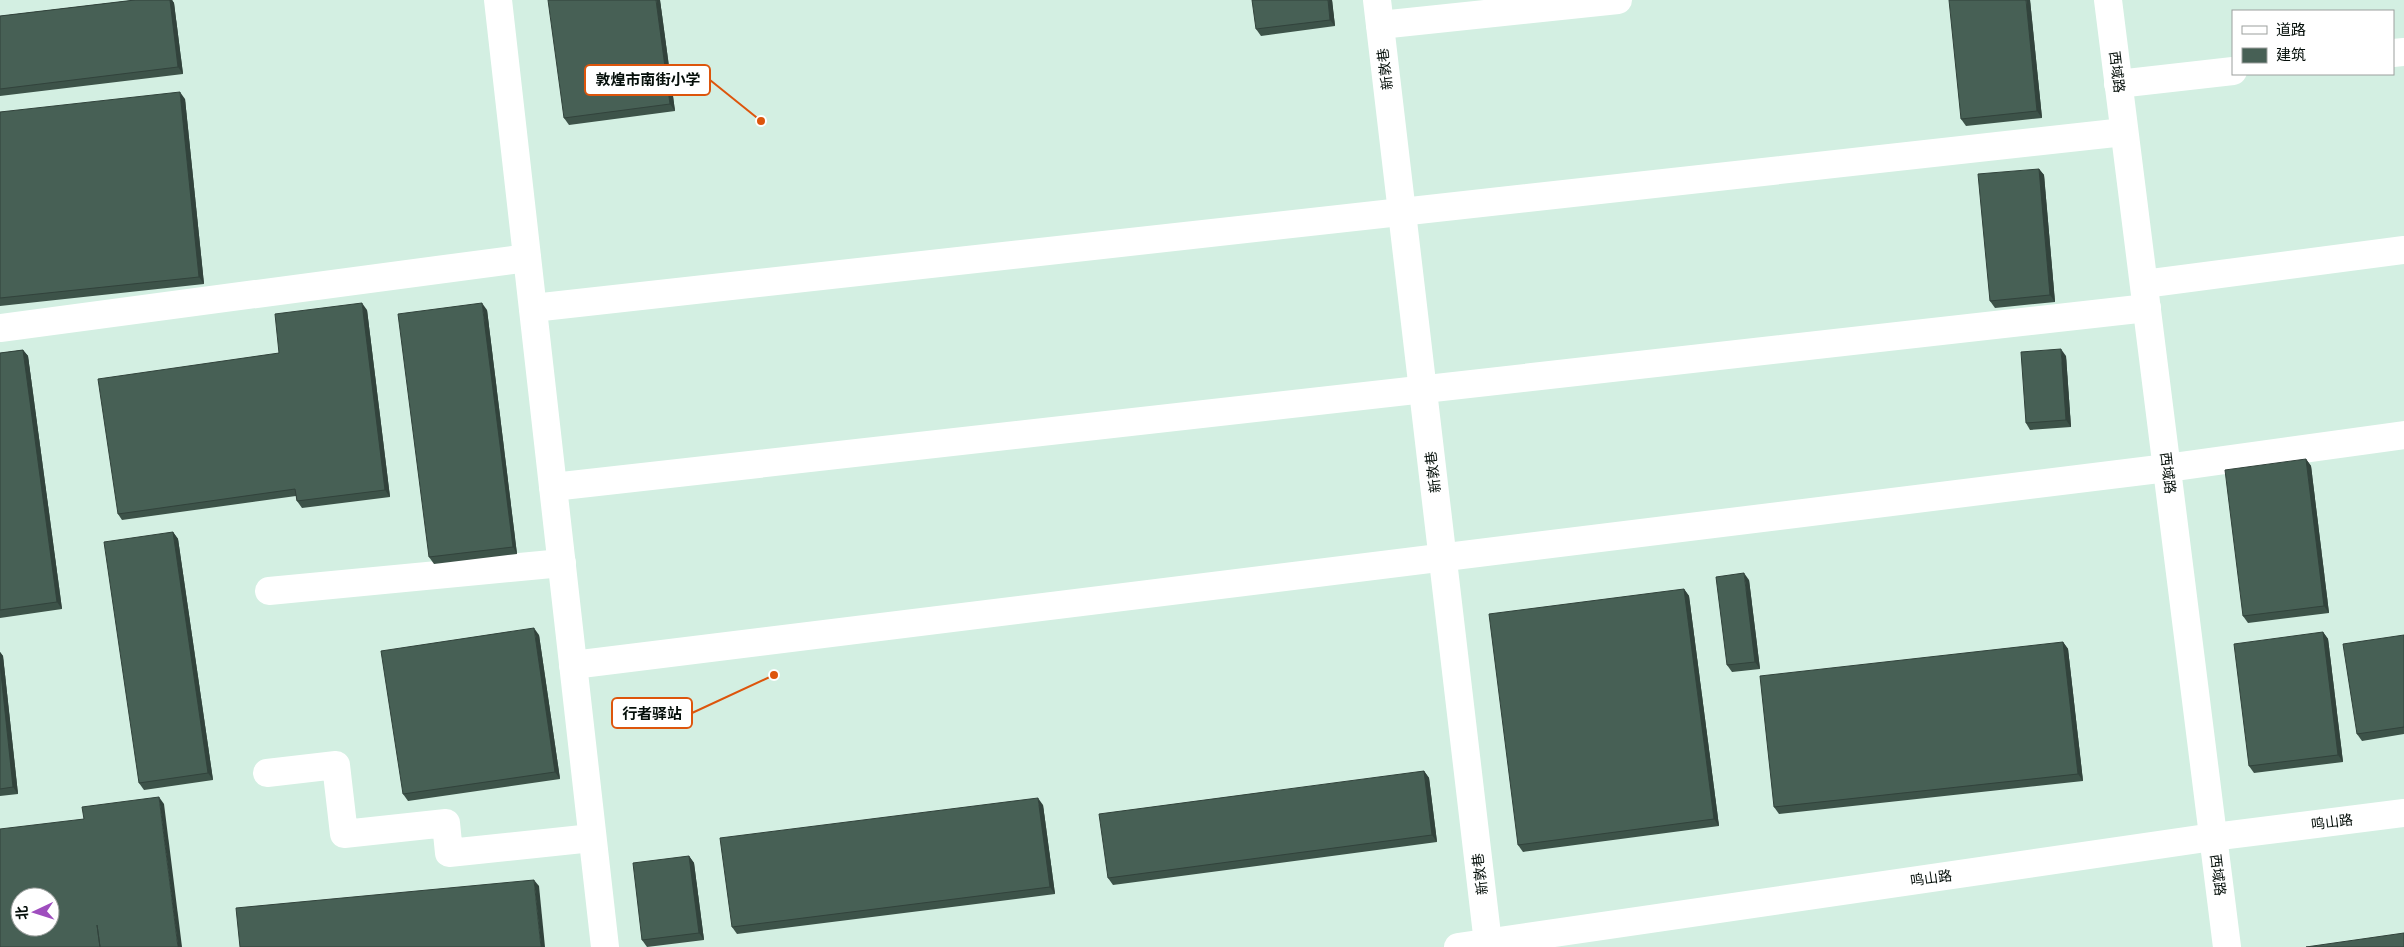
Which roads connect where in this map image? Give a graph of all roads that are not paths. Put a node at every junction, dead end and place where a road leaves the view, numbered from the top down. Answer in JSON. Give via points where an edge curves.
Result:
{"nodes":[{"id":1,"x":498,"y":0,"type":"edge"},
{"id":2,"x":1618,"y":0,"type":"edge"},
{"id":3,"x":2108,"y":0,"type":"edge"},
{"id":4,"x":1378,"y":12,"type":"edge"},
{"id":5,"x":2232,"y":71,"type":"edge"},
{"id":6,"x":2118,"y":84,"type":"junction"},
{"id":7,"x":2124,"y":132,"type":"junction"},
{"id":8,"x":1402,"y":212,"type":"junction"},
{"id":9,"x":2404,"y":250,"type":"edge"},
{"id":10,"x":527,"y":258,"type":"junction"},
{"id":11,"x":2145,"y":296,"type":"junction"},
{"id":12,"x":533,"y":308,"type":"junction"},
{"id":13,"x":0,"y":328,"type":"edge"},
{"id":14,"x":1423,"y":390,"type":"junction"},
{"id":15,"x":2404,"y":435,"type":"edge"},
{"id":16,"x":2167,"y":468,"type":"junction"},
{"id":17,"x":553,"y":487,"type":"junction"},
{"id":18,"x":1443,"y":557,"type":"junction"},
{"id":19,"x":562,"y":563,"type":"junction"},
{"id":20,"x":269,"y":591,"type":"dead end"},
{"id":21,"x":573,"y":665,"type":"junction"},
{"id":22,"x":268,"y":773,"type":"dead end"},
{"id":23,"x":2404,"y":813,"type":"edge"},
{"id":24,"x":2213,"y":837,"type":"junction"},
{"id":25,"x":592,"y":838,"type":"junction"},
{"id":26,"x":1488,"y":943,"type":"junction"},
{"id":27,"x":605,"y":947,"type":"edge"},
{"id":28,"x":1458,"y":947,"type":"edge"},
{"id":29,"x":2227,"y":947,"type":"edge"}],
"edges":[{"from":1,"to":10,"type":"street"},
{"from":2,"to":4,"type":"street"},
{"from":3,"to":6,"type":"street","name":"西域路"},
{"from":4,"to":8,"type":"street","name":"新敦巷"},
{"from":5,"to":6,"type":"street"},
{"from":6,"to":7,"type":"street","name":"西域路"},
{"from":7,"to":8,"type":"street"},
{"from":7,"to":11,"type":"street","name":"西域路"},
{"from":8,"to":12,"type":"street"},
{"from":8,"to":14,"type":"street","name":"新敦巷"},
{"from":9,"to":11,"type":"street"},
{"from":10,"to":12,"type":"street"},
{"from":10,"to":13,"type":"street"},
{"from":11,"to":14,"type":"street"},
{"from":11,"to":16,"type":"street","name":"西域路"},
{"from":12,"to":17,"type":"street"},
{"from":14,"to":17,"type":"street"},
{"from":14,"to":18,"type":"street","name":"新敦巷"},
{"from":15,"to":16,"type":"street"},
{"from":16,"to":18,"type":"street"},
{"from":16,"to":24,"type":"street","name":"西域路"},
{"from":17,"to":19,"type":"street"},
{"from":18,"to":21,"type":"street"},
{"from":18,"to":26,"type":"street","name":"新敦巷"},
{"from":19,"to":20,"type":"street"},
{"from":19,"to":21,"type":"street"},
{"from":21,"to":25,"type":"street"},
{"from":22,"to":25,"type":"street","via":[[336,765],[344,834],[446,823],[449,853]]},
{"from":23,"to":24,"type":"street","name":"鸣山路"},
{"from":24,"to":26,"type":"street","name":"鸣山路"},
{"from":24,"to":29,"type":"street","name":"西域路"},
{"from":25,"to":27,"type":"street"},
{"from":26,"to":28,"type":"street","name":"鸣山路"}]}
